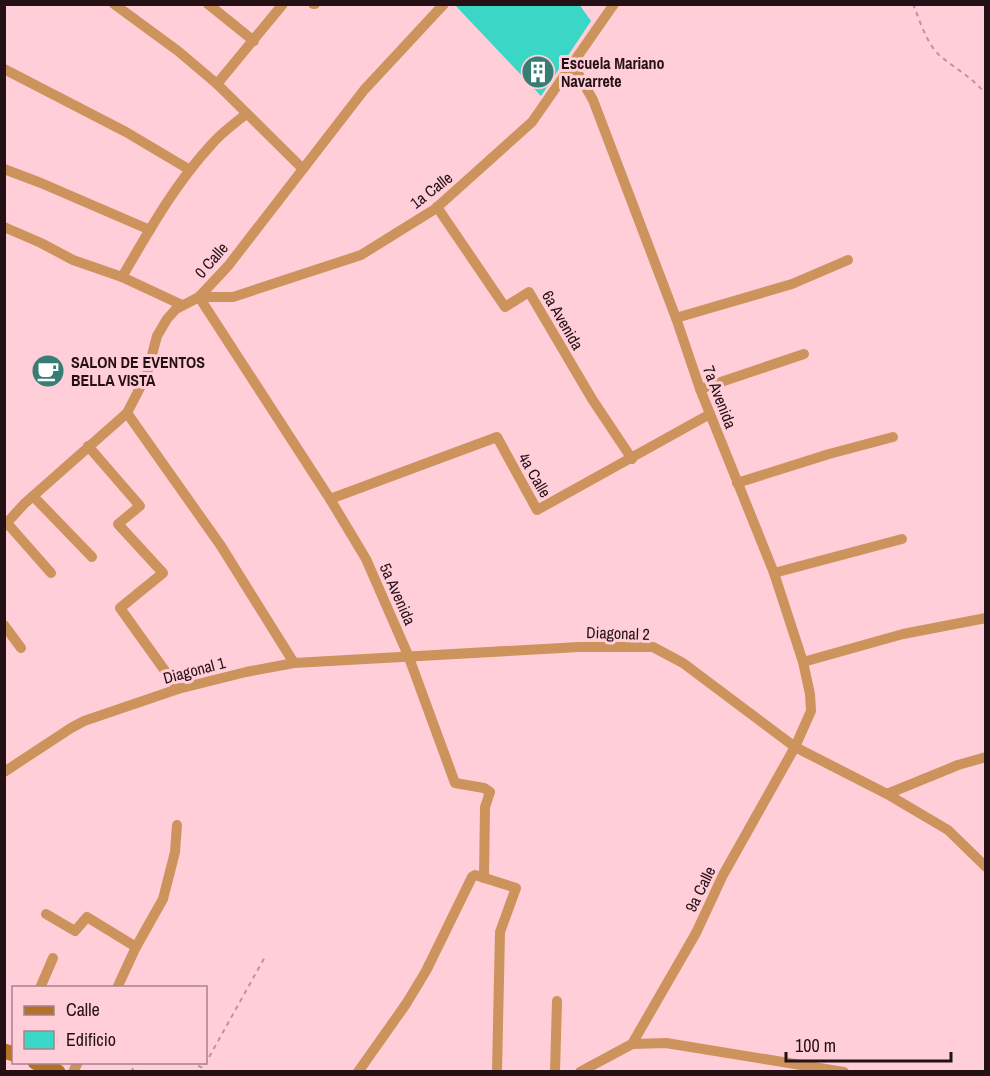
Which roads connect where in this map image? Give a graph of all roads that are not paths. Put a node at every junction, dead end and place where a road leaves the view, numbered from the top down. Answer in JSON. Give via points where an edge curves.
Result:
{"nodes":[{"id":1,"x":114,"y":4,"type":"edge"},
{"id":2,"x":208,"y":4,"type":"edge"},
{"id":3,"x":283,"y":4,"type":"edge"},
{"id":4,"x":444,"y":4,"type":"edge"},
{"id":5,"x":614,"y":4,"type":"edge"},
{"id":6,"x":254,"y":41,"type":"junction"},
{"id":7,"x":572,"y":63,"type":"junction"},
{"id":8,"x":4,"y":69,"type":"edge"},
{"id":9,"x":217,"y":84,"type":"junction"},
{"id":10,"x":246,"y":114,"type":"junction"},
{"id":11,"x":4,"y":169,"type":"edge"},
{"id":12,"x":303,"y":169,"type":"junction"},
{"id":13,"x":190,"y":170,"type":"junction"},
{"id":14,"x":437,"y":207,"type":"junction"},
{"id":15,"x":4,"y":227,"type":"edge"},
{"id":16,"x":150,"y":230,"type":"junction"},
{"id":17,"x":848,"y":260,"type":"dead end"},
{"id":18,"x":122,"y":277,"type":"junction"},
{"id":19,"x":199,"y":297,"type":"junction"},
{"id":20,"x":182,"y":305,"type":"junction"},
{"id":21,"x":676,"y":318,"type":"junction"},
{"id":22,"x":804,"y":354,"type":"dead end"},
{"id":23,"x":700,"y":389,"type":"junction"},
{"id":24,"x":127,"y":413,"type":"junction"},
{"id":25,"x":710,"y":414,"type":"junction"},
{"id":26,"x":893,"y":437,"type":"dead end"},
{"id":27,"x":88,"y":446,"type":"junction"},
{"id":28,"x":632,"y":459,"type":"junction"},
{"id":29,"x":737,"y":483,"type":"junction"},
{"id":30,"x":33,"y":496,"type":"junction"},
{"id":31,"x":330,"y":499,"type":"junction"},
{"id":32,"x":6,"y":525,"type":"edge"},
{"id":33,"x":902,"y":539,"type":"dead end"},
{"id":34,"x":92,"y":557,"type":"dead end"},
{"id":35,"x":51,"y":573,"type":"dead end"},
{"id":36,"x":774,"y":573,"type":"junction"},
{"id":37,"x":986,"y":618,"type":"edge"},
{"id":38,"x":4,"y":625,"type":"edge"},
{"id":39,"x":21,"y":648,"type":"dead end"},
{"id":40,"x":408,"y":655,"type":"junction"},
{"id":41,"x":803,"y":662,"type":"junction"},
{"id":42,"x":294,"y":663,"type":"junction"},
{"id":43,"x":178,"y":689,"type":"junction"},
{"id":44,"x":795,"y":747,"type":"junction"},
{"id":45,"x":986,"y":756,"type":"edge"},
{"id":46,"x":4,"y":772,"type":"edge"},
{"id":47,"x":887,"y":794,"type":"junction"},
{"id":48,"x":177,"y":825,"type":"dead end"},
{"id":49,"x":986,"y":867,"type":"edge"},
{"id":50,"x":484,"y":878,"type":"junction"},
{"id":51,"x":46,"y":914,"type":"dead end"},
{"id":52,"x":136,"y":947,"type":"junction"},
{"id":53,"x":53,"y":958,"type":"dead end"},
{"id":54,"x":40,"y":986,"type":"edge"},
{"id":55,"x":117,"y":986,"type":"edge"},
{"id":56,"x":557,"y":1001,"type":"dead end"},
{"id":57,"x":632,"y":1044,"type":"junction"},
{"id":58,"x":39,"y":1064,"type":"edge"},
{"id":59,"x":58,"y":1071,"type":"edge"},
{"id":60,"x":358,"y":1071,"type":"edge"},
{"id":61,"x":497,"y":1071,"type":"edge"},
{"id":62,"x":555,"y":1071,"type":"edge"},
{"id":63,"x":580,"y":1071,"type":"edge"},
{"id":64,"x":844,"y":1071,"type":"edge"}],
"edges":[{"from":1,"to":9,"type":"street"},
{"from":2,"to":6,"type":"street"},
{"from":3,"to":6,"type":"street"},
{"from":4,"to":12,"type":"street","name":"0 Calle","via":[[363,90]]},
{"from":5,"to":7,"type":"street","name":"1a Calle"},
{"from":6,"to":9,"type":"street"},
{"from":7,"to":14,"type":"street","name":"1a Calle","via":[[532,122]]},
{"from":7,"to":21,"type":"street","name":"7a Avenida","via":[[593,100]]},
{"from":8,"to":13,"type":"street"},
{"from":9,"to":10,"type":"street"},
{"from":10,"to":12,"type":"street"},
{"from":10,"to":13,"type":"street","via":[[217,138]]},
{"from":11,"to":16,"type":"street"},
{"from":12,"to":19,"type":"street","name":"0 Calle"},
{"from":13,"to":16,"type":"street"},
{"from":14,"to":19,"type":"street","name":"1a Calle","via":[[361,255],[233,297]]},
{"from":14,"to":28,"type":"street","name":"6a Avenida","via":[[505,307],[529,292]]},
{"from":15,"to":18,"type":"street","via":[[73,260]]},
{"from":16,"to":18,"type":"street"},
{"from":17,"to":21,"type":"street","via":[[792,284]]},
{"from":18,"to":20,"type":"street"},
{"from":19,"to":20,"type":"street","name":"0 Calle"},
{"from":19,"to":31,"type":"street","name":"5a Avenida"},
{"from":20,"to":24,"type":"street","name":"0 Calle","via":[[157,336],[147,374]]},
{"from":21,"to":23,"type":"street","name":"7a Avenida"},
{"from":22,"to":23,"type":"street"},
{"from":23,"to":25,"type":"street","name":"7a Avenida"},
{"from":24,"to":27,"type":"street","name":"0 Calle"},
{"from":24,"to":42,"type":"street","via":[[202,518]]},
{"from":25,"to":28,"type":"street","name":"4a Calle"},
{"from":25,"to":29,"type":"street","name":"7a Avenida"},
{"from":26,"to":29,"type":"street"},
{"from":27,"to":30,"type":"street","name":"0 Calle"},
{"from":27,"to":43,"type":"street","via":[[140,506],[118,524],[163,573],[120,608]]},
{"from":28,"to":31,"type":"street","name":"4a Calle","via":[[537,510],[496,438]]},
{"from":29,"to":36,"type":"street","name":"7a Avenida"},
{"from":30,"to":32,"type":"street","name":"0 Calle"},
{"from":30,"to":34,"type":"street"},
{"from":31,"to":40,"type":"street","name":"5a Avenida","via":[[366,559]]},
{"from":32,"to":35,"type":"street"},
{"from":33,"to":36,"type":"street"},
{"from":36,"to":41,"type":"street","name":"7a Avenida"},
{"from":37,"to":41,"type":"street","via":[[903,634]]},
{"from":38,"to":39,"type":"street"},
{"from":40,"to":42,"type":"street","name":"Diagonal 1"},
{"from":40,"to":44,"type":"street","name":"Diagonal 2","via":[[653,647],[683,663]]},
{"from":40,"to":50,"type":"street","name":"5a Avenida","via":[[455,783],[490,792],[485,807]]},
{"from":41,"to":44,"type":"street","name":"7a Avenida","via":[[811,711]]},
{"from":42,"to":43,"type":"street","name":"Diagonal 1"},
{"from":43,"to":46,"type":"street","name":"Diagonal 1","via":[[70,728]]},
{"from":44,"to":47,"type":"street","name":"Diagonal 2"},
{"from":44,"to":57,"type":"street","name":"9a Calle"},
{"from":45,"to":47,"type":"street"},
{"from":47,"to":49,"type":"street","name":"Diagonal 2","via":[[948,830]]},
{"from":48,"to":52,"type":"street","via":[[167,889]]},
{"from":50,"to":60,"type":"street","via":[[472,877],[426,971]]},
{"from":50,"to":61,"type":"street","via":[[516,890],[500,932]]},
{"from":51,"to":52,"type":"street","via":[[75,931],[87,917]]},
{"from":52,"to":55,"type":"street"},
{"from":53,"to":54,"type":"street"},
{"from":56,"to":62,"type":"street"},
{"from":57,"to":63,"type":"street"},
{"from":57,"to":64,"type":"street","via":[[666,1043]]},
{"from":58,"to":59,"type":"street"}]}
